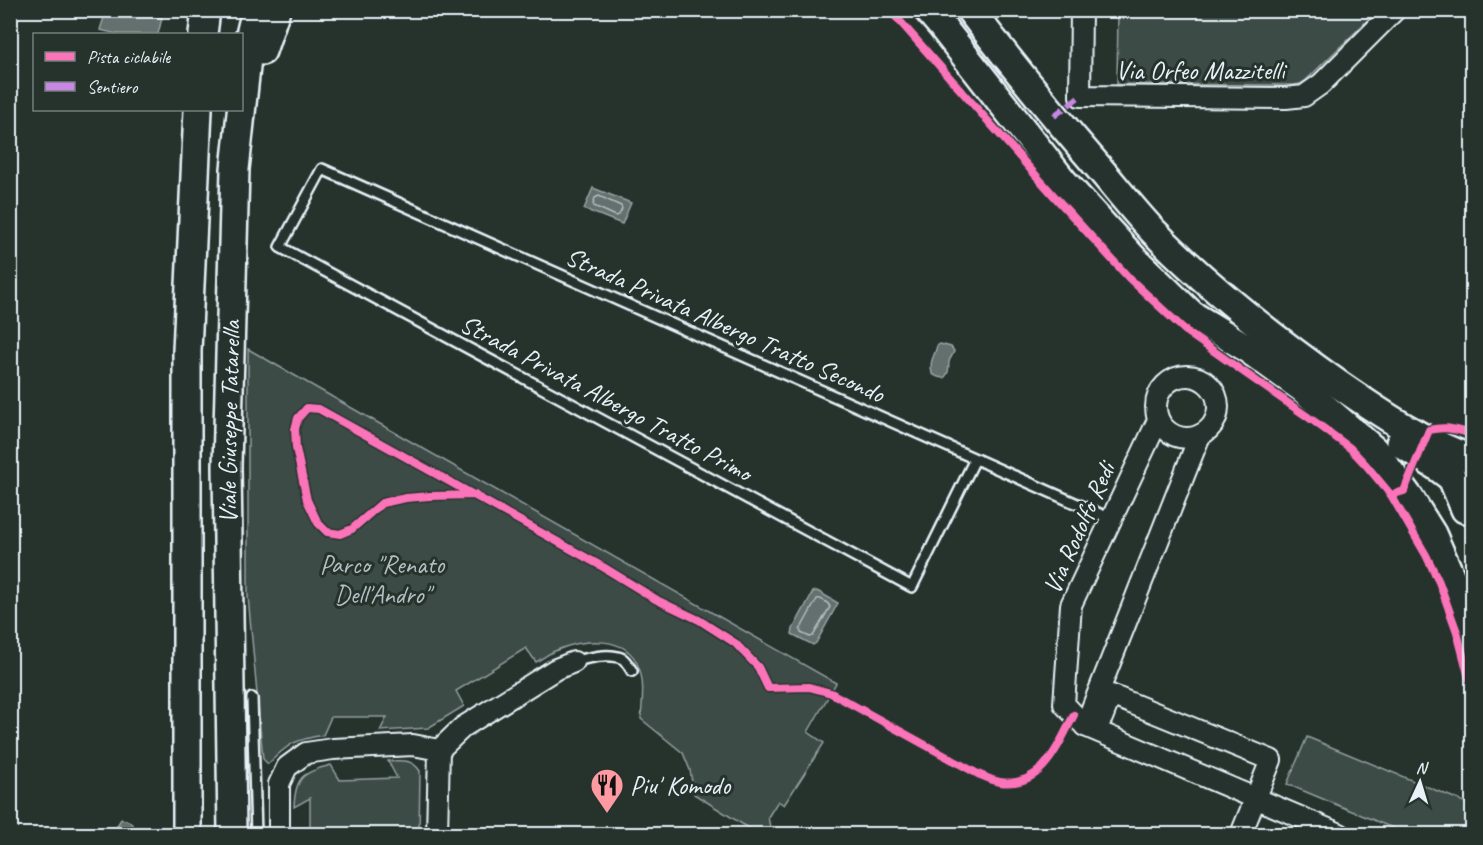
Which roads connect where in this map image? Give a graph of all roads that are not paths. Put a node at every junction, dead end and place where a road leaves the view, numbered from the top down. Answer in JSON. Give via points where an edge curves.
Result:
{"nodes":[{"id":1,"x":206,"y":10,"type":"edge"},
{"id":2,"x":256,"y":10,"type":"edge"},
{"id":3,"x":276,"y":10,"type":"edge"},
{"id":4,"x":928,"y":10,"type":"edge"},
{"id":5,"x":970,"y":10,"type":"edge"},
{"id":6,"x":1081,"y":10,"type":"edge"},
{"id":7,"x":1395,"y":10,"type":"edge"},
{"id":8,"x":203,"y":33,"type":"edge"},
{"id":9,"x":243,"y":99,"type":"edge"},
{"id":10,"x":243,"y":106,"type":"edge"},
{"id":11,"x":198,"y":111,"type":"edge"},
{"id":12,"x":242,"y":111,"type":"edge"},
{"id":13,"x":280,"y":247,"type":"joint"},
{"id":14,"x":1302,"y":388,"type":"junction"},
{"id":15,"x":1158,"y":420,"type":"junction"},
{"id":16,"x":1200,"y":435,"type":"junction"},
{"id":17,"x":975,"y":459,"type":"junction"},
{"id":18,"x":1473,"y":459,"type":"edge"},
{"id":19,"x":1473,"y":475,"type":"edge"},
{"id":20,"x":1111,"y":519,"type":"junction"},
{"id":21,"x":1469,"y":519,"type":"edge"},
{"id":22,"x":1473,"y":639,"type":"edge"},
{"id":23,"x":574,"y":662,"type":"joint"},
{"id":24,"x":632,"y":671,"type":"dead end"},
{"id":25,"x":252,"y":698,"type":"dead end"},
{"id":26,"x":1091,"y":729,"type":"junction"},
{"id":27,"x":439,"y":750,"type":"junction"},
{"id":28,"x":1255,"y":798,"type":"junction"},
{"id":29,"x":187,"y":834,"type":"edge"},
{"id":30,"x":232,"y":834,"type":"edge"},
{"id":31,"x":256,"y":834,"type":"edge"},
{"id":32,"x":279,"y":834,"type":"edge"},
{"id":33,"x":437,"y":834,"type":"edge"},
{"id":34,"x":1241,"y":834,"type":"edge"},
{"id":35,"x":1340,"y":834,"type":"edge"}],
"edges":[{"from":1,"to":8,"type":"main road"},
{"from":2,"to":9,"type":"main road","name":"Viale Giuseppe Tatarella"},
{"from":3,"to":10,"type":"main road"},
{"from":4,"to":14,"type":"main road","via":[[1063,181],[1134,259],[1192,315],[1245,346]]},
{"from":5,"to":18,"type":"main road","via":[[1152,230],[1211,286],[1364,402],[1425,439]]},
{"from":6,"to":7,"type":"street","name":"Via Orfeo Mazzitelli","via":[[1080,96],[1286,98],[1304,96],[1320,84]]},
{"from":11,"to":29,"type":"main road","name":"Viale Giuseppe Tatarella","via":[[188,351]]},
{"from":12,"to":30,"type":"main road","name":"Viale Giuseppe Tatarella","via":[[235,169],[227,466]]},
{"from":13,"to":17,"type":"lane","name":"Strada Privata Albergo Tratto Secondo","via":[[322,169]]},
{"from":13,"to":17,"type":"lane","name":"Strada Privata Albergo Tratto Primo","via":[[912,586]]},
{"from":14,"to":21,"type":"main road","via":[[1362,420],[1452,478]]},
{"from":14,"to":22,"type":"main road","via":[[1374,450],[1408,497],[1431,534]]},
{"from":15,"to":16,"type":"street","via":[[1172,434],[1191,438]]},
{"from":15,"to":16,"type":"street","name":"Via Rodolfo Redi","via":[[1156,400],[1167,382],[1187,375],[1197,377],[1213,390],[1218,410],[1209,429]]},
{"from":15,"to":20,"type":"street","name":"Via Rodolfo Redi"},
{"from":16,"to":26,"type":"street","name":"Via Rodolfo Redi"},
{"from":17,"to":20,"type":"lane","name":"Strada Privata Albergo Tratto Secondo"},
{"from":19,"to":21,"type":"main road","via":[[1465,496]]},
{"from":20,"to":26,"type":"street","name":"Via Rodolfo Redi","via":[[1071,605],[1064,704]]},
{"from":23,"to":24,"type":"lane","via":[[606,655],[623,659]]},
{"from":23,"to":27,"type":"street","via":[[556,669],[463,727]]},
{"from":25,"to":31,"type":"lane"},
{"from":26,"to":28,"type":"street","name":"Via Rodolfo Redi"},
{"from":26,"to":28,"type":"street","via":[[1111,695],[1270,760]]},
{"from":27,"to":32,"type":"street","via":[[413,745],[306,753],[287,767],[279,784]]},
{"from":27,"to":33,"type":"street"},
{"from":28,"to":34,"type":"street"},
{"from":28,"to":35,"type":"street","name":"Via Rodolfo Redi"}]}
